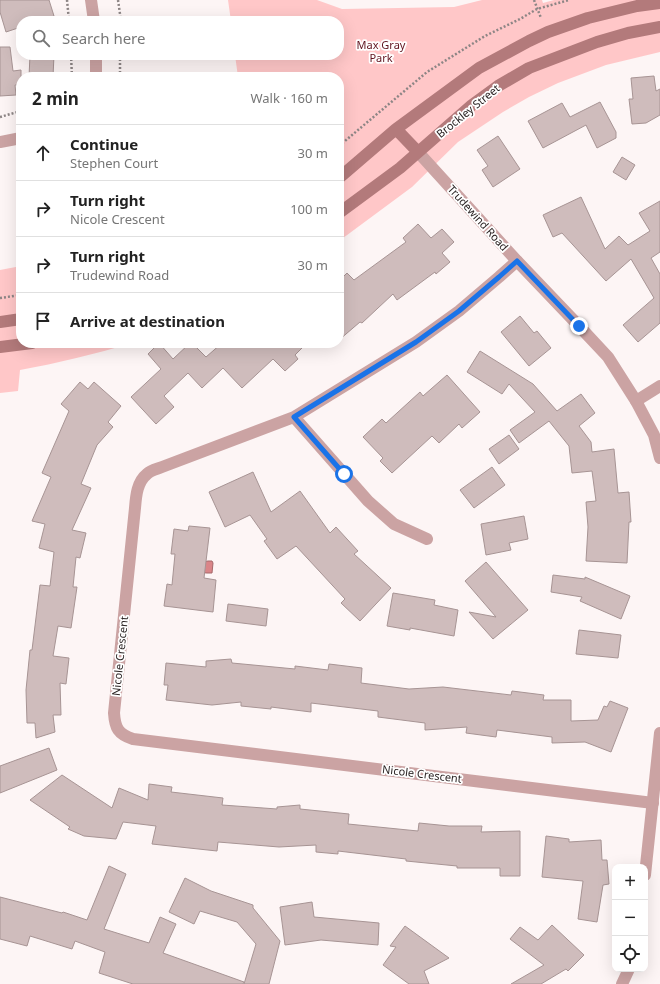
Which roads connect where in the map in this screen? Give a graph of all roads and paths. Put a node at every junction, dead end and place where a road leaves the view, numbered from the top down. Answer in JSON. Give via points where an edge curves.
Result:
{"nodes":[{"id":1,"x":67,"y":0,"type":"edge"},
{"id":2,"x":91,"y":0,"type":"edge"},
{"id":3,"x":118,"y":0,"type":"edge"},
{"id":4,"x":534,"y":0,"type":"edge"},
{"id":5,"x":569,"y":0,"type":"edge"},
{"id":6,"x":660,"y":3,"type":"edge"},
{"id":7,"x":537,"y":9,"type":"junction"},
{"id":8,"x":69,"y":16,"type":"edge"},
{"id":9,"x":93,"y":16,"type":"edge"},
{"id":10,"x":120,"y":16,"type":"edge"},
{"id":11,"x":660,"y":27,"type":"edge"},
{"id":12,"x":548,"y":32,"type":"junction"},
{"id":13,"x":71,"y":60,"type":"edge"},
{"id":14,"x":96,"y":60,"type":"edge"},
{"id":15,"x":120,"y":60,"type":"edge"},
{"id":16,"x":72,"y":72,"type":"edge"},
{"id":17,"x":96,"y":72,"type":"edge"},
{"id":18,"x":120,"y":72,"type":"edge"},
{"id":19,"x":16,"y":112,"type":"edge"},
{"id":20,"x":0,"y":117,"type":"edge"},
{"id":21,"x":396,"y":129,"type":"junction"},
{"id":22,"x":16,"y":139,"type":"edge"},
{"id":23,"x":0,"y":142,"type":"edge"},
{"id":24,"x":344,"y":142,"type":"edge"},
{"id":25,"x":418,"y":152,"type":"junction"},
{"id":26,"x":344,"y":174,"type":"edge"},
{"id":27,"x":344,"y":209,"type":"edge"},
{"id":28,"x":517,"y":261,"type":"junction"},
{"id":29,"x":16,"y":296,"type":"edge"},
{"id":30,"x":0,"y":298,"type":"edge"},
{"id":31,"x":16,"y":320,"type":"edge"},
{"id":32,"x":0,"y":322,"type":"edge"},
{"id":33,"x":16,"y":345,"type":"edge"},
{"id":34,"x":0,"y":347,"type":"edge"},
{"id":35,"x":660,"y":386,"type":"edge"},
{"id":36,"x":636,"y":400,"type":"junction"},
{"id":37,"x":294,"y":417,"type":"junction"},
{"id":38,"x":660,"y":458,"type":"edge"},
{"id":39,"x":427,"y":540,"type":"dead end"},
{"id":40,"x":660,"y":734,"type":"edge"},
{"id":41,"x":653,"y":803,"type":"junction"},
{"id":42,"x":646,"y":864,"type":"edge"},
{"id":43,"x":628,"y":972,"type":"edge"},
{"id":44,"x":622,"y":984,"type":"edge"}],
"edges":[{"from":1,"to":8,"type":"path"},
{"from":2,"to":9,"type":"street"},
{"from":3,"to":10,"type":"path"},
{"from":4,"to":7,"type":"path"},
{"from":5,"to":7,"type":"path"},
{"from":6,"to":12,"type":"main road","via":[[588,18]]},
{"from":7,"to":12,"type":"path"},
{"from":7,"to":24,"type":"path","via":[[485,36],[427,72]]},
{"from":11,"to":25,"type":"main road","name":"Brockley Street","via":[[597,42],[529,68],[472,105]]},
{"from":12,"to":21,"type":"main road","via":[[479,68]]},
{"from":13,"to":16,"type":"path"},
{"from":14,"to":17,"type":"street"},
{"from":15,"to":18,"type":"path"},
{"from":19,"to":20,"type":"path"},
{"from":21,"to":25,"type":"main road"},
{"from":21,"to":26,"type":"main road"},
{"from":22,"to":23,"type":"street"},
{"from":25,"to":27,"type":"main road","name":"Brockley Street"},
{"from":25,"to":28,"type":"street","name":"Trudewind Road"},
{"from":28,"to":36,"type":"street","name":"Trudewind Road","via":[[608,357]]},
{"from":28,"to":37,"type":"street","name":"Nicole Crescent","via":[[459,311],[416,342]]},
{"from":29,"to":30,"type":"path"},
{"from":31,"to":32,"type":"main road"},
{"from":33,"to":34,"type":"main road"},
{"from":35,"to":36,"type":"street"},
{"from":36,"to":38,"type":"street","name":"Trudewind Road","via":[[654,436]]},
{"from":37,"to":39,"type":"street","via":[[368,501],[394,524]]},
{"from":37,"to":41,"type":"street","name":"Nicole Crescent","via":[[156,469],[146,474],[140,482],[135,508],[114,713],[121,734],[133,739]]},
{"from":40,"to":41,"type":"street"},
{"from":41,"to":42,"type":"street"},
{"from":43,"to":44,"type":"street"}]}
